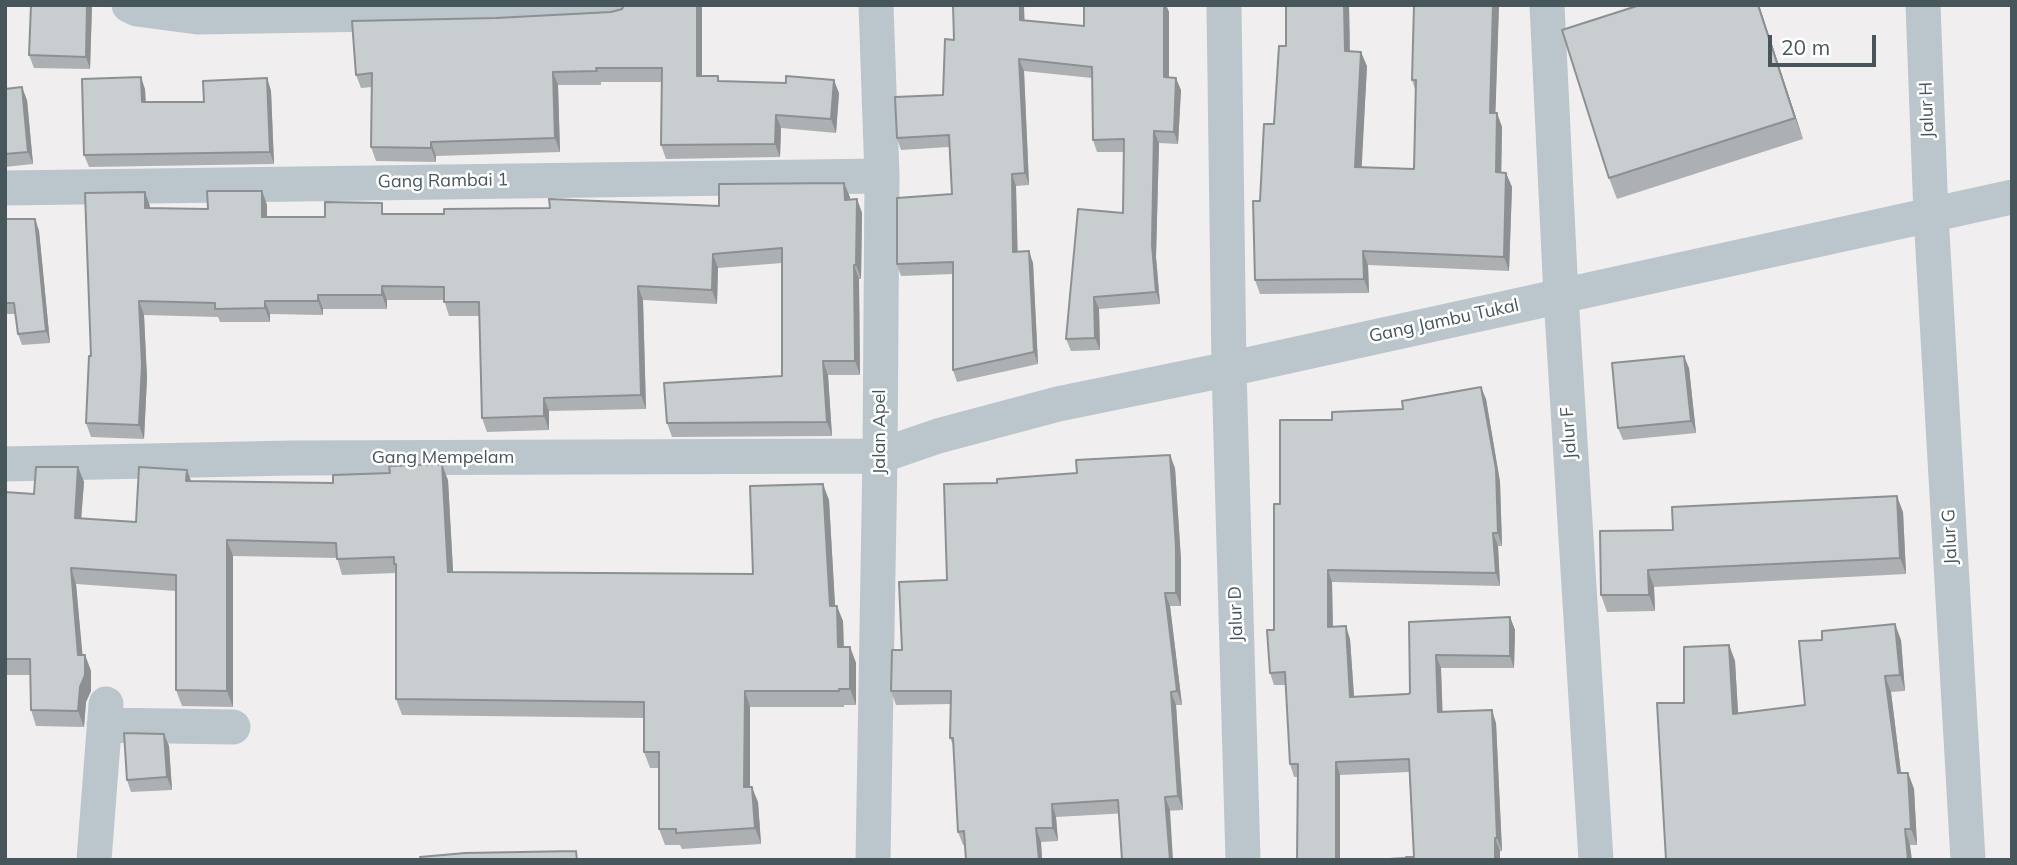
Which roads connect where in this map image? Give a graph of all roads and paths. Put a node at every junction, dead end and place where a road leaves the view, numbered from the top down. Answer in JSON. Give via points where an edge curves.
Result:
{"nodes":[{"id":1,"x":129,"y":5,"type":"edge"},
{"id":2,"x":876,"y":5,"type":"edge"},
{"id":3,"x":1224,"y":5,"type":"edge"},
{"id":4,"x":1547,"y":5,"type":"edge"},
{"id":5,"x":1923,"y":5,"type":"edge"},
{"id":6,"x":615,"y":6,"type":"edge"},
{"id":7,"x":501,"y":8,"type":"edge"},
{"id":8,"x":882,"y":176,"type":"junction"},
{"id":9,"x":5,"y":188,"type":"edge"},
{"id":10,"x":2012,"y":197,"type":"edge"},
{"id":11,"x":1931,"y":215,"type":"junction"},
{"id":12,"x":1561,"y":296,"type":"junction"},
{"id":13,"x":1229,"y":369,"type":"junction"},
{"id":14,"x":880,"y":456,"type":"junction"},
{"id":15,"x":5,"y":464,"type":"edge"},
{"id":16,"x":233,"y":727,"type":"dead end"},
{"id":17,"x":94,"y":860,"type":"edge"},
{"id":18,"x":873,"y":860,"type":"edge"},
{"id":19,"x":1243,"y":860,"type":"edge"},
{"id":20,"x":1596,"y":860,"type":"edge"},
{"id":21,"x":1968,"y":860,"type":"edge"}],
"edges":[{"from":1,"to":7,"type":"street","via":[[197,17]]},
{"from":2,"to":8,"type":"street","name":"Jalan Apel"},
{"from":3,"to":13,"type":"street","name":"Jalur D"},
{"from":4,"to":12,"type":"street","name":"Jalur F"},
{"from":5,"to":11,"type":"street","name":"Jalur H"},
{"from":6,"to":7,"type":"street"},
{"from":8,"to":9,"type":"street","name":"Gang Rambai 1"},
{"from":8,"to":14,"type":"street","name":"Jalan Apel"},
{"from":10,"to":11,"type":"street","name":"Gang Jambu Tukal"},
{"from":11,"to":12,"type":"street","name":"Gang Jambu Tukal"},
{"from":11,"to":21,"type":"street","name":"Jalur G"},
{"from":12,"to":13,"type":"street","name":"Gang Jambu Tukal"},
{"from":12,"to":20,"type":"street","name":"Jalur F"},
{"from":13,"to":14,"type":"street","name":"Gang Jambu Tukal","via":[[1058,404]]},
{"from":13,"to":19,"type":"street","name":"Jalur D"},
{"from":14,"to":15,"type":"street","name":"Gang Mempelam"},
{"from":14,"to":18,"type":"street","name":"Jalan Apel"},
{"from":16,"to":17,"type":"street","via":[[105,714]]}]}
